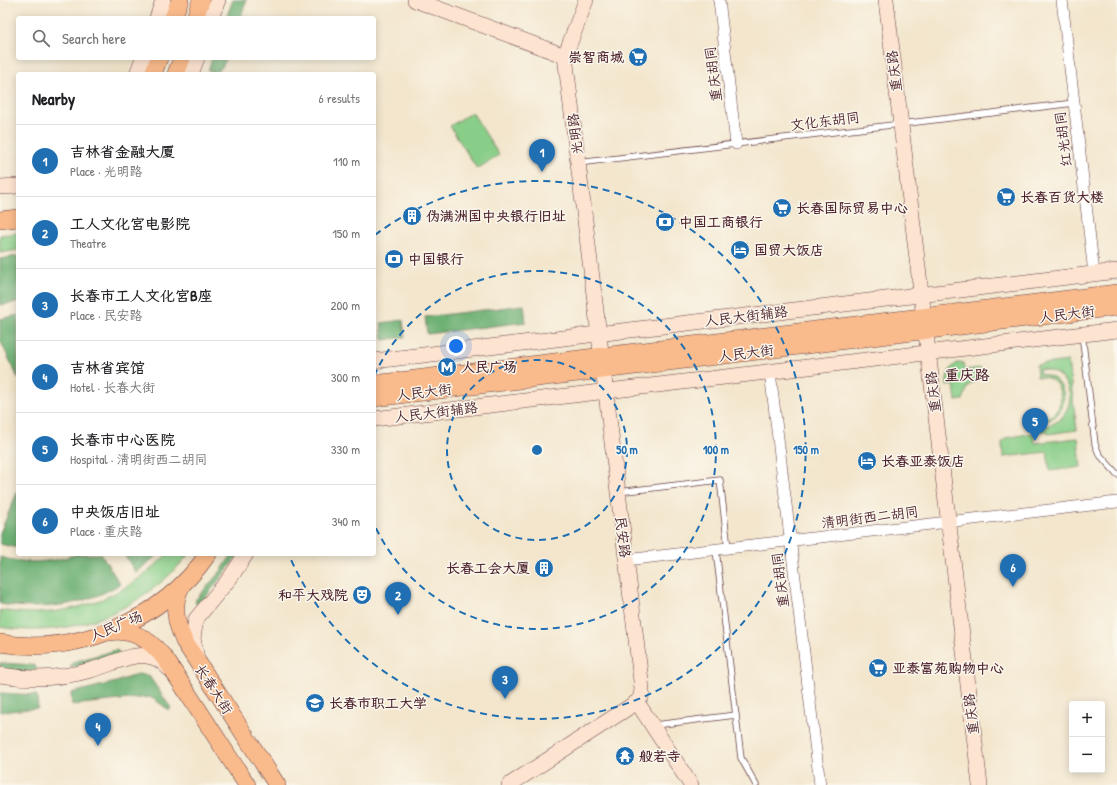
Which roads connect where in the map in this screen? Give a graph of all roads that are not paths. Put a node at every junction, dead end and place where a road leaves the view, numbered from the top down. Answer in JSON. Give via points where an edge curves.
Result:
{"nodes":[{"id":1,"x":163,"y":0,"type":"edge"},
{"id":2,"x":180,"y":0,"type":"edge"},
{"id":3,"x":201,"y":0,"type":"edge"},
{"id":4,"x":218,"y":0,"type":"edge"},
{"id":5,"x":415,"y":0,"type":"edge"},
{"id":6,"x":586,"y":0,"type":"edge"},
{"id":7,"x":719,"y":0,"type":"edge"},
{"id":8,"x":886,"y":0,"type":"edge"},
{"id":9,"x":1062,"y":0,"type":"edge"},
{"id":10,"x":158,"y":16,"type":"edge"},
{"id":11,"x":174,"y":16,"type":"edge"},
{"id":12,"x":196,"y":16,"type":"edge"},
{"id":13,"x":212,"y":16,"type":"edge"},
{"id":14,"x":565,"y":56,"type":"junction"},
{"id":15,"x":142,"y":60,"type":"edge"},
{"id":16,"x":158,"y":60,"type":"edge"},
{"id":17,"x":181,"y":60,"type":"edge"},
{"id":18,"x":196,"y":60,"type":"edge"},
{"id":19,"x":139,"y":72,"type":"edge"},
{"id":20,"x":154,"y":72,"type":"edge"},
{"id":21,"x":177,"y":72,"type":"edge"},
{"id":22,"x":192,"y":72,"type":"edge"},
{"id":23,"x":1074,"y":104,"type":"junction"},
{"id":24,"x":901,"y":124,"type":"junction"},
{"id":25,"x":736,"y":144,"type":"junction"},
{"id":26,"x":578,"y":163,"type":"junction"},
{"id":27,"x":16,"y":186,"type":"edge"},
{"id":28,"x":0,"y":187,"type":"edge"},
{"id":29,"x":16,"y":218,"type":"edge"},
{"id":30,"x":0,"y":220,"type":"edge"},
{"id":31,"x":1117,"y":271,"type":"edge"},
{"id":32,"x":1094,"y":274,"type":"junction"},
{"id":33,"x":1117,"y":293,"type":"edge"},
{"id":34,"x":921,"y":295,"type":"junction"},
{"id":35,"x":1117,"y":307,"type":"edge"},
{"id":36,"x":925,"y":324,"type":"junction"},
{"id":37,"x":1117,"y":330,"type":"edge"},
{"id":38,"x":598,"y":334,"type":"junction"},
{"id":39,"x":1082,"y":334,"type":"junction"},
{"id":40,"x":928,"y":352,"type":"junction"},
{"id":41,"x":376,"y":361,"type":"edge"},
{"id":42,"x":602,"y":363,"type":"junction"},
{"id":43,"x":770,"y":372,"type":"junction"},
{"id":44,"x":376,"y":384,"type":"edge"},
{"id":45,"x":605,"y":392,"type":"junction"},
{"id":46,"x":376,"y":398,"type":"edge"},
{"id":47,"x":376,"y":419,"type":"edge"},
{"id":48,"x":1117,"y":474,"type":"edge"},
{"id":49,"x":618,"y":492,"type":"junction"},
{"id":50,"x":1117,"y":502,"type":"edge"},
{"id":51,"x":948,"y":523,"type":"junction"},
{"id":52,"x":790,"y":541,"type":"junction"},
{"id":53,"x":728,"y":548,"type":"junction"},
{"id":54,"x":716,"y":550,"type":"junction"},
{"id":55,"x":206,"y":556,"type":"edge"},
{"id":56,"x":245,"y":556,"type":"edge"},
{"id":57,"x":626,"y":560,"type":"junction"},
{"id":58,"x":182,"y":585,"type":"junction"},
{"id":59,"x":106,"y":633,"type":"junction"},
{"id":60,"x":0,"y":643,"type":"edge"},
{"id":61,"x":197,"y":662,"type":"junction"},
{"id":62,"x":175,"y":674,"type":"junction"},
{"id":63,"x":0,"y":675,"type":"edge"},
{"id":64,"x":637,"y":702,"type":"junction"},
{"id":65,"x":736,"y":715,"type":"junction"},
{"id":66,"x":652,"y":725,"type":"junction"},
{"id":67,"x":247,"y":785,"type":"edge"},
{"id":68,"x":277,"y":785,"type":"edge"},
{"id":69,"x":509,"y":785,"type":"edge"},
{"id":70,"x":691,"y":785,"type":"edge"},
{"id":71,"x":756,"y":785,"type":"edge"},
{"id":72,"x":820,"y":785,"type":"edge"},
{"id":73,"x":980,"y":785,"type":"edge"}],
"edges":[{"from":1,"to":10,"type":"main road"},
{"from":2,"to":11,"type":"main road"},
{"from":3,"to":12,"type":"main road"},
{"from":4,"to":13,"type":"main road"},
{"from":5,"to":14,"type":"main road"},
{"from":6,"to":14,"type":"main road"},
{"from":7,"to":25,"type":"street","name":"重庆胡同"},
{"from":8,"to":24,"type":"main road","name":"重庆路"},
{"from":9,"to":23,"type":"street","name":"红光胡同"},
{"from":14,"to":26,"type":"main road","name":"光明路"},
{"from":15,"to":19,"type":"main road"},
{"from":16,"to":20,"type":"main road"},
{"from":17,"to":21,"type":"main road"},
{"from":18,"to":22,"type":"main road"},
{"from":23,"to":24,"type":"lane","name":"文化东胡同"},
{"from":23,"to":32,"type":"street","name":"红光胡同"},
{"from":24,"to":25,"type":"lane","name":"文化东胡同"},
{"from":24,"to":34,"type":"main road","name":"重庆路"},
{"from":25,"to":26,"type":"lane","name":"文化东胡同"},
{"from":26,"to":38,"type":"main road","name":"光明路"},
{"from":27,"to":28,"type":"main road"},
{"from":29,"to":30,"type":"main road"},
{"from":31,"to":32,"type":"main road","name":"人民大街辅路"},
{"from":32,"to":34,"type":"main road","name":"人民大街辅路"},
{"from":33,"to":36,"type":"main road","name":"人民大街"},
{"from":34,"to":36,"type":"main road","name":"重庆路"},
{"from":34,"to":38,"type":"main road","name":"人民大街辅路"},
{"from":35,"to":36,"type":"main road","name":"人民大街"},
{"from":36,"to":40,"type":"main road","name":"重庆路"},
{"from":36,"to":42,"type":"main road","name":"人民大街"},
{"from":37,"to":39,"type":"main road","name":"人民大街辅路"},
{"from":38,"to":41,"type":"main road","name":"人民大街辅路"},
{"from":38,"to":42,"type":"main road","name":"光明路"},
{"from":39,"to":40,"type":"main road","name":"人民大街辅路"},
{"from":39,"to":48,"type":"lane","via":[[1095,444],[1099,454]]},
{"from":40,"to":43,"type":"main road","name":"人民大街辅路"},
{"from":40,"to":51,"type":"main road","name":"重庆路"},
{"from":42,"to":44,"type":"main road","name":"人民大街"},
{"from":42,"to":45,"type":"main road","name":"民安路"},
{"from":42,"to":46,"type":"main road","name":"人民大街"},
{"from":43,"to":45,"type":"main road","name":"人民大街辅路"},
{"from":43,"to":52,"type":"street","name":"重庆胡同"},
{"from":45,"to":47,"type":"main road","name":"人民大街辅路"},
{"from":45,"to":49,"type":"main road","name":"民安路"},
{"from":49,"to":53,"type":"lane","via":[[720,480]]},
{"from":49,"to":57,"type":"main road","name":"民安路"},
{"from":50,"to":51,"type":"street","name":"清明街西二胡同"},
{"from":51,"to":52,"type":"street","name":"清明街西二胡同"},
{"from":51,"to":73,"type":"main road","name":"重庆路"},
{"from":52,"to":53,"type":"street","name":"清明街西二胡同"},
{"from":52,"to":72,"type":"street","name":"重庆胡同"},
{"from":53,"to":54,"type":"street","name":"清明街西二胡同"},
{"from":54,"to":57,"type":"street","name":"清明街西二胡同"},
{"from":54,"to":65,"type":"lane"},
{"from":55,"to":58,"type":"main road","name":"人民广场"},
{"from":56,"to":61,"type":"main road","via":[[196,619],[194,638]]},
{"from":57,"to":64,"type":"main road","name":"民安路","via":[[642,690]]},
{"from":58,"to":59,"type":"main road","name":"人民广场","via":[[151,610]]},
{"from":58,"to":61,"type":"main road","name":"长春大街","via":[[176,601],[178,626]]},
{"from":59,"to":60,"type":"main road","name":"人民广场","via":[[82,640],[45,645]]},
{"from":59,"to":62,"type":"main road","name":"长春大街","via":[[122,631],[140,636],[158,650]]},
{"from":61,"to":68,"type":"main road","name":"长春大街"},
{"from":62,"to":63,"type":"main road","via":[[160,661],[147,656],[132,657],[68,675],[25,678]]},
{"from":62,"to":67,"type":"main road","name":"长春大街"},
{"from":64,"to":66,"type":"main road"},
{"from":64,"to":69,"type":"main road"},
{"from":65,"to":66,"type":"lane"},
{"from":65,"to":71,"type":"lane","via":[[741,758]]},
{"from":66,"to":70,"type":"main road"}]}
